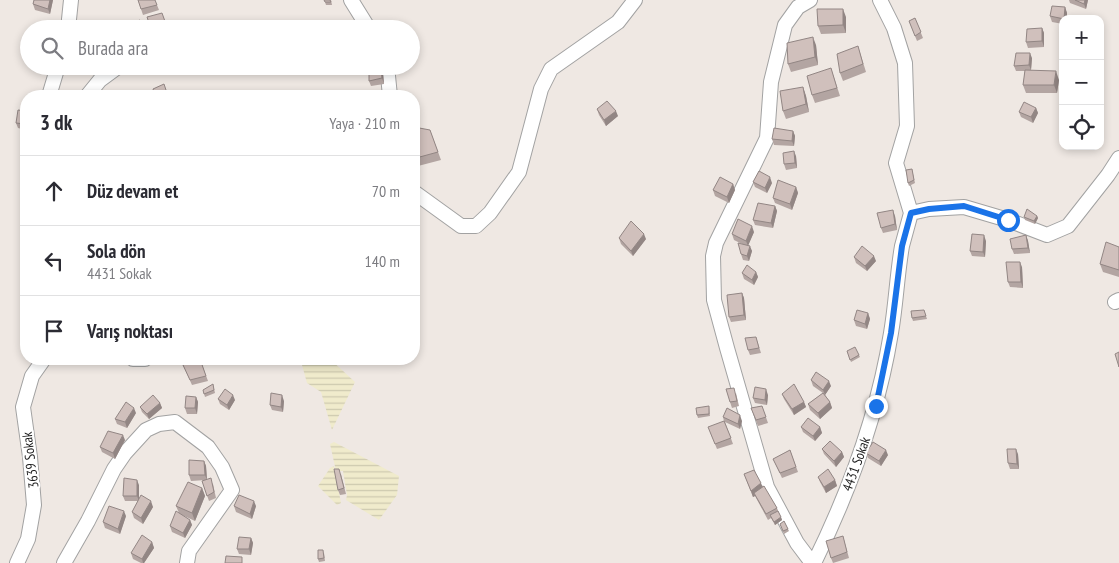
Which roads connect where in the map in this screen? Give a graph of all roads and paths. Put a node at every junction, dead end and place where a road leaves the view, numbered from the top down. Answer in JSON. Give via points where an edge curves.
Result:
{"nodes":[{"id":1,"x":71,"y":0,"type":"edge"},
{"id":2,"x":351,"y":0,"type":"edge"},
{"id":3,"x":635,"y":0,"type":"edge"},
{"id":4,"x":810,"y":0,"type":"edge"},
{"id":5,"x":880,"y":0,"type":"edge"},
{"id":6,"x":69,"y":20,"type":"edge"},
{"id":7,"x":363,"y":20,"type":"edge"},
{"id":8,"x":55,"y":75,"type":"edge"},
{"id":9,"x":107,"y":75,"type":"edge"},
{"id":10,"x":388,"y":75,"type":"edge"},
{"id":11,"x":51,"y":90,"type":"edge"},
{"id":12,"x":92,"y":90,"type":"edge"},
{"id":13,"x":389,"y":90,"type":"edge"},
{"id":14,"x":1119,"y":158,"type":"edge"},
{"id":15,"x":420,"y":196,"type":"edge"},
{"id":16,"x":911,"y":213,"type":"junction"},
{"id":17,"x":40,"y":365,"type":"edge"},
{"id":18,"x":17,"y":563,"type":"edge"},
{"id":19,"x":64,"y":563,"type":"edge"},
{"id":20,"x":187,"y":563,"type":"edge"},
{"id":21,"x":813,"y":563,"type":"edge"}],
"edges":[{"from":1,"to":6,"type":"street"},
{"from":2,"to":7,"type":"street"},
{"from":3,"to":15,"type":"street","via":[[618,22],[552,69],[541,89],[519,172],[490,213],[476,226],[461,226]]},
{"from":4,"to":21,"type":"street","via":[[798,7],[785,25],[771,82],[767,138],[716,243],[713,256],[714,300],[767,488],[797,543]]},
{"from":5,"to":16,"type":"street","via":[[894,28],[905,62],[907,126],[896,163]]},
{"from":8,"to":11,"type":"street"},
{"from":9,"to":12,"type":"street"},
{"from":10,"to":13,"type":"street"},
{"from":14,"to":16,"type":"street","via":[[1068,226],[1047,235],[964,206]]},
{"from":16,"to":21,"type":"street","name":"4431 Sokak","via":[[902,246],[891,333],[876,406],[832,527]]},
{"from":17,"to":18,"type":"street","name":"3639 Sokak","via":[[32,376],[23,407],[34,505],[28,539]]},
{"from":19,"to":20,"type":"street","via":[[125,453],[146,430],[175,422],[208,447],[232,490],[190,551]]}]}
